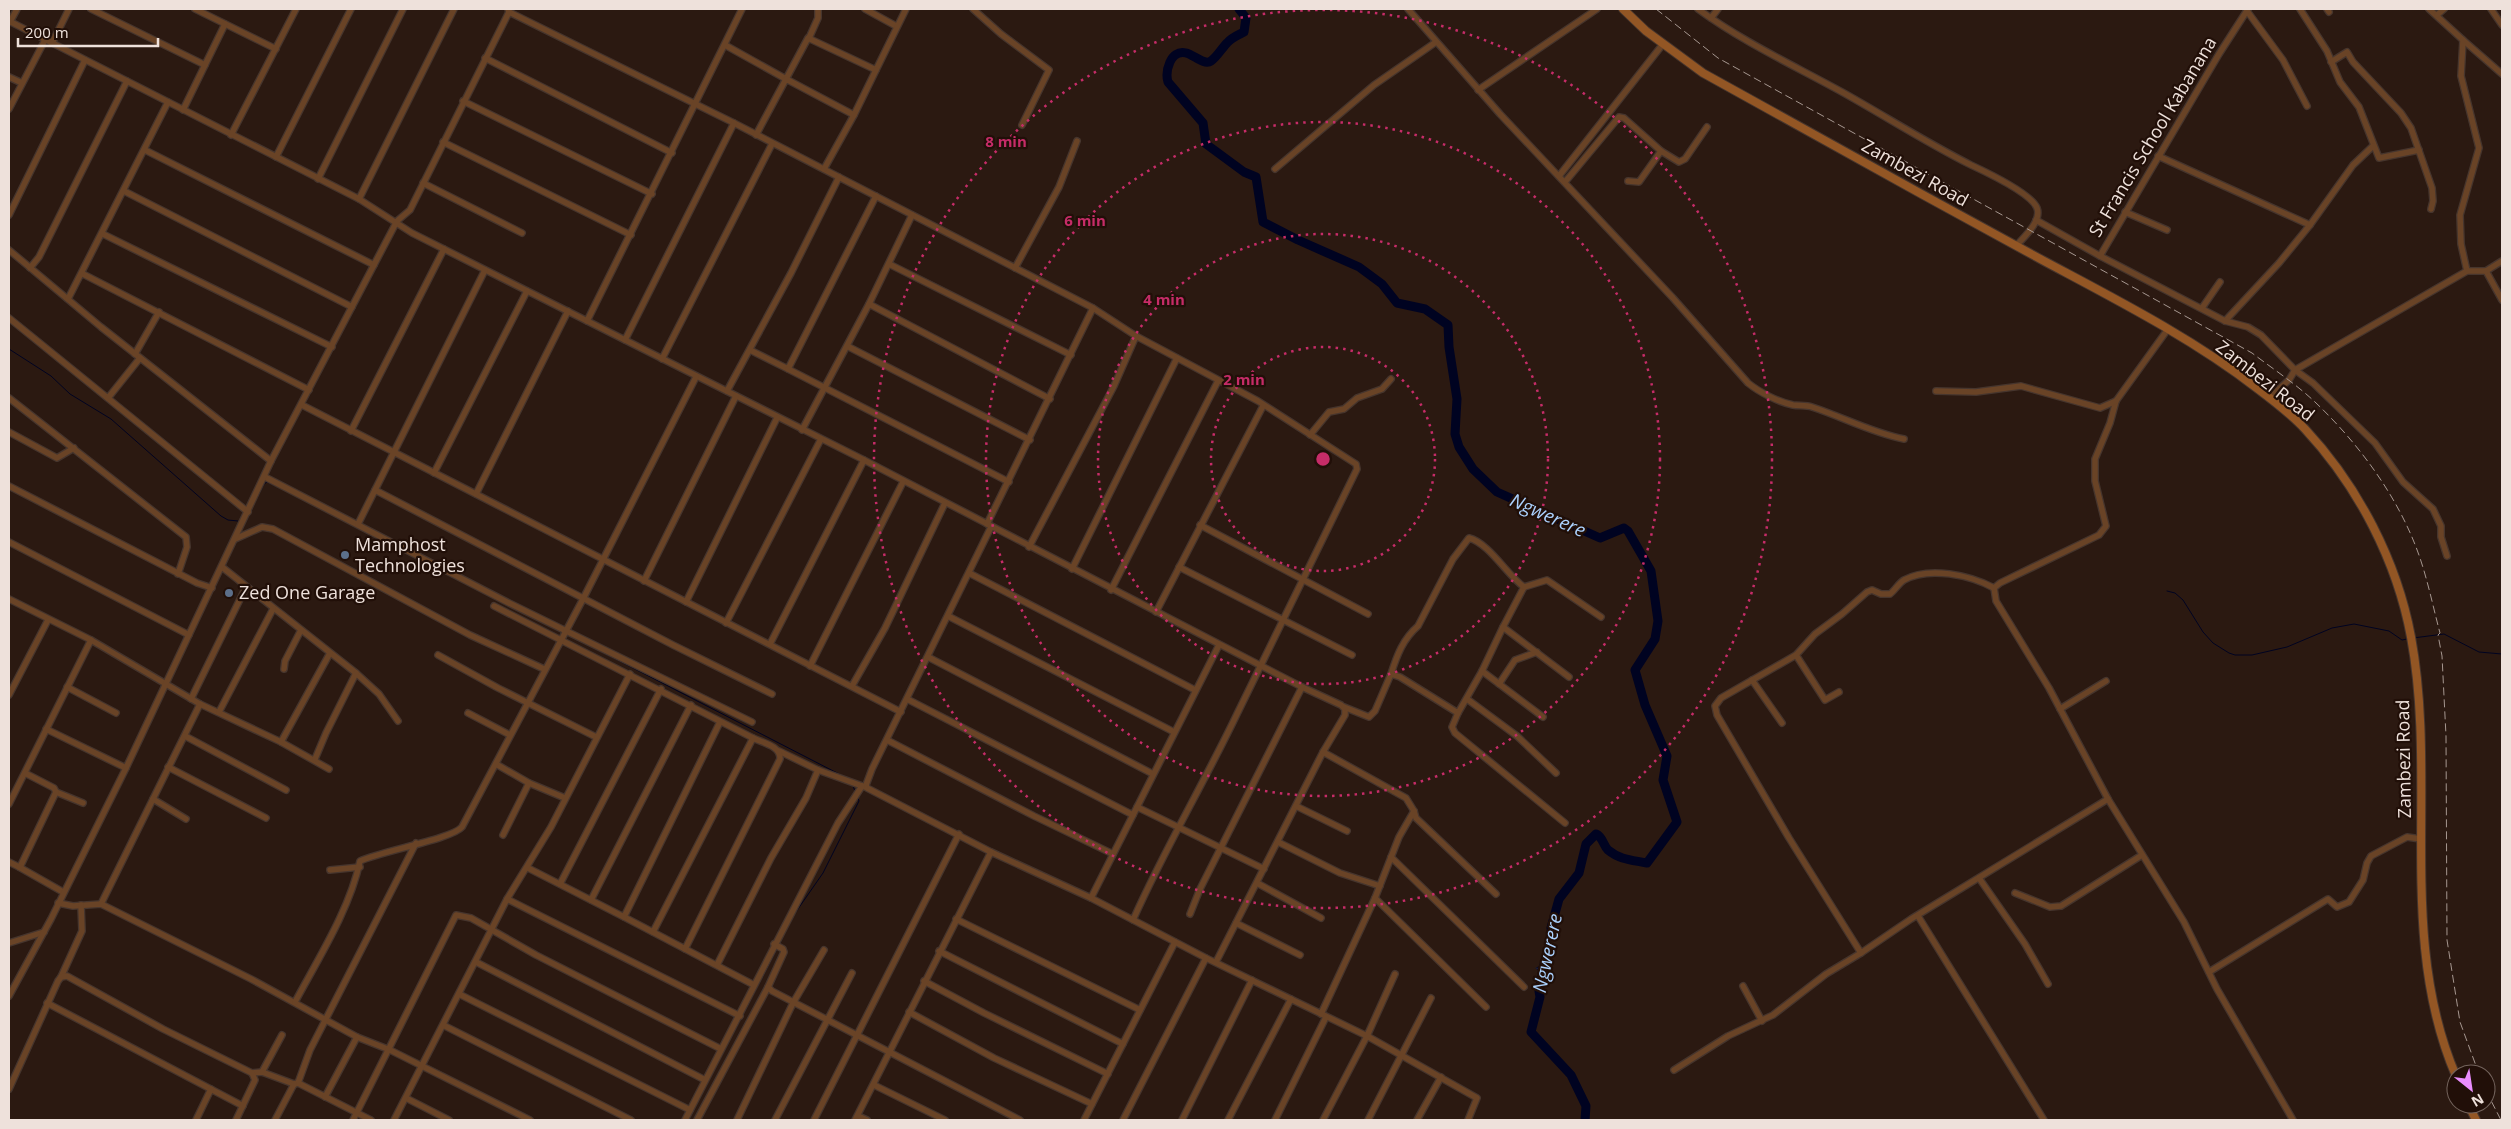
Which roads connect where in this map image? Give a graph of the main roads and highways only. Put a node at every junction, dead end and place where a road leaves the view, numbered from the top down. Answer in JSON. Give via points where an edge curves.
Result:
{"nodes":[{"id":1,"x":1623,"y":9,"type":"edge"},
{"id":2,"x":2452,"y":1064,"type":"edge"}],
"edges":[{"from":1,"to":2,"type":"main road","name":"Zambezi Road","via":[[1703,73],[2168,329],[2233,370],[2304,428],[2340,472],[2376,533],[2394,572],[2411,637],[2418,678],[2424,940],[2430,989]]}]}
